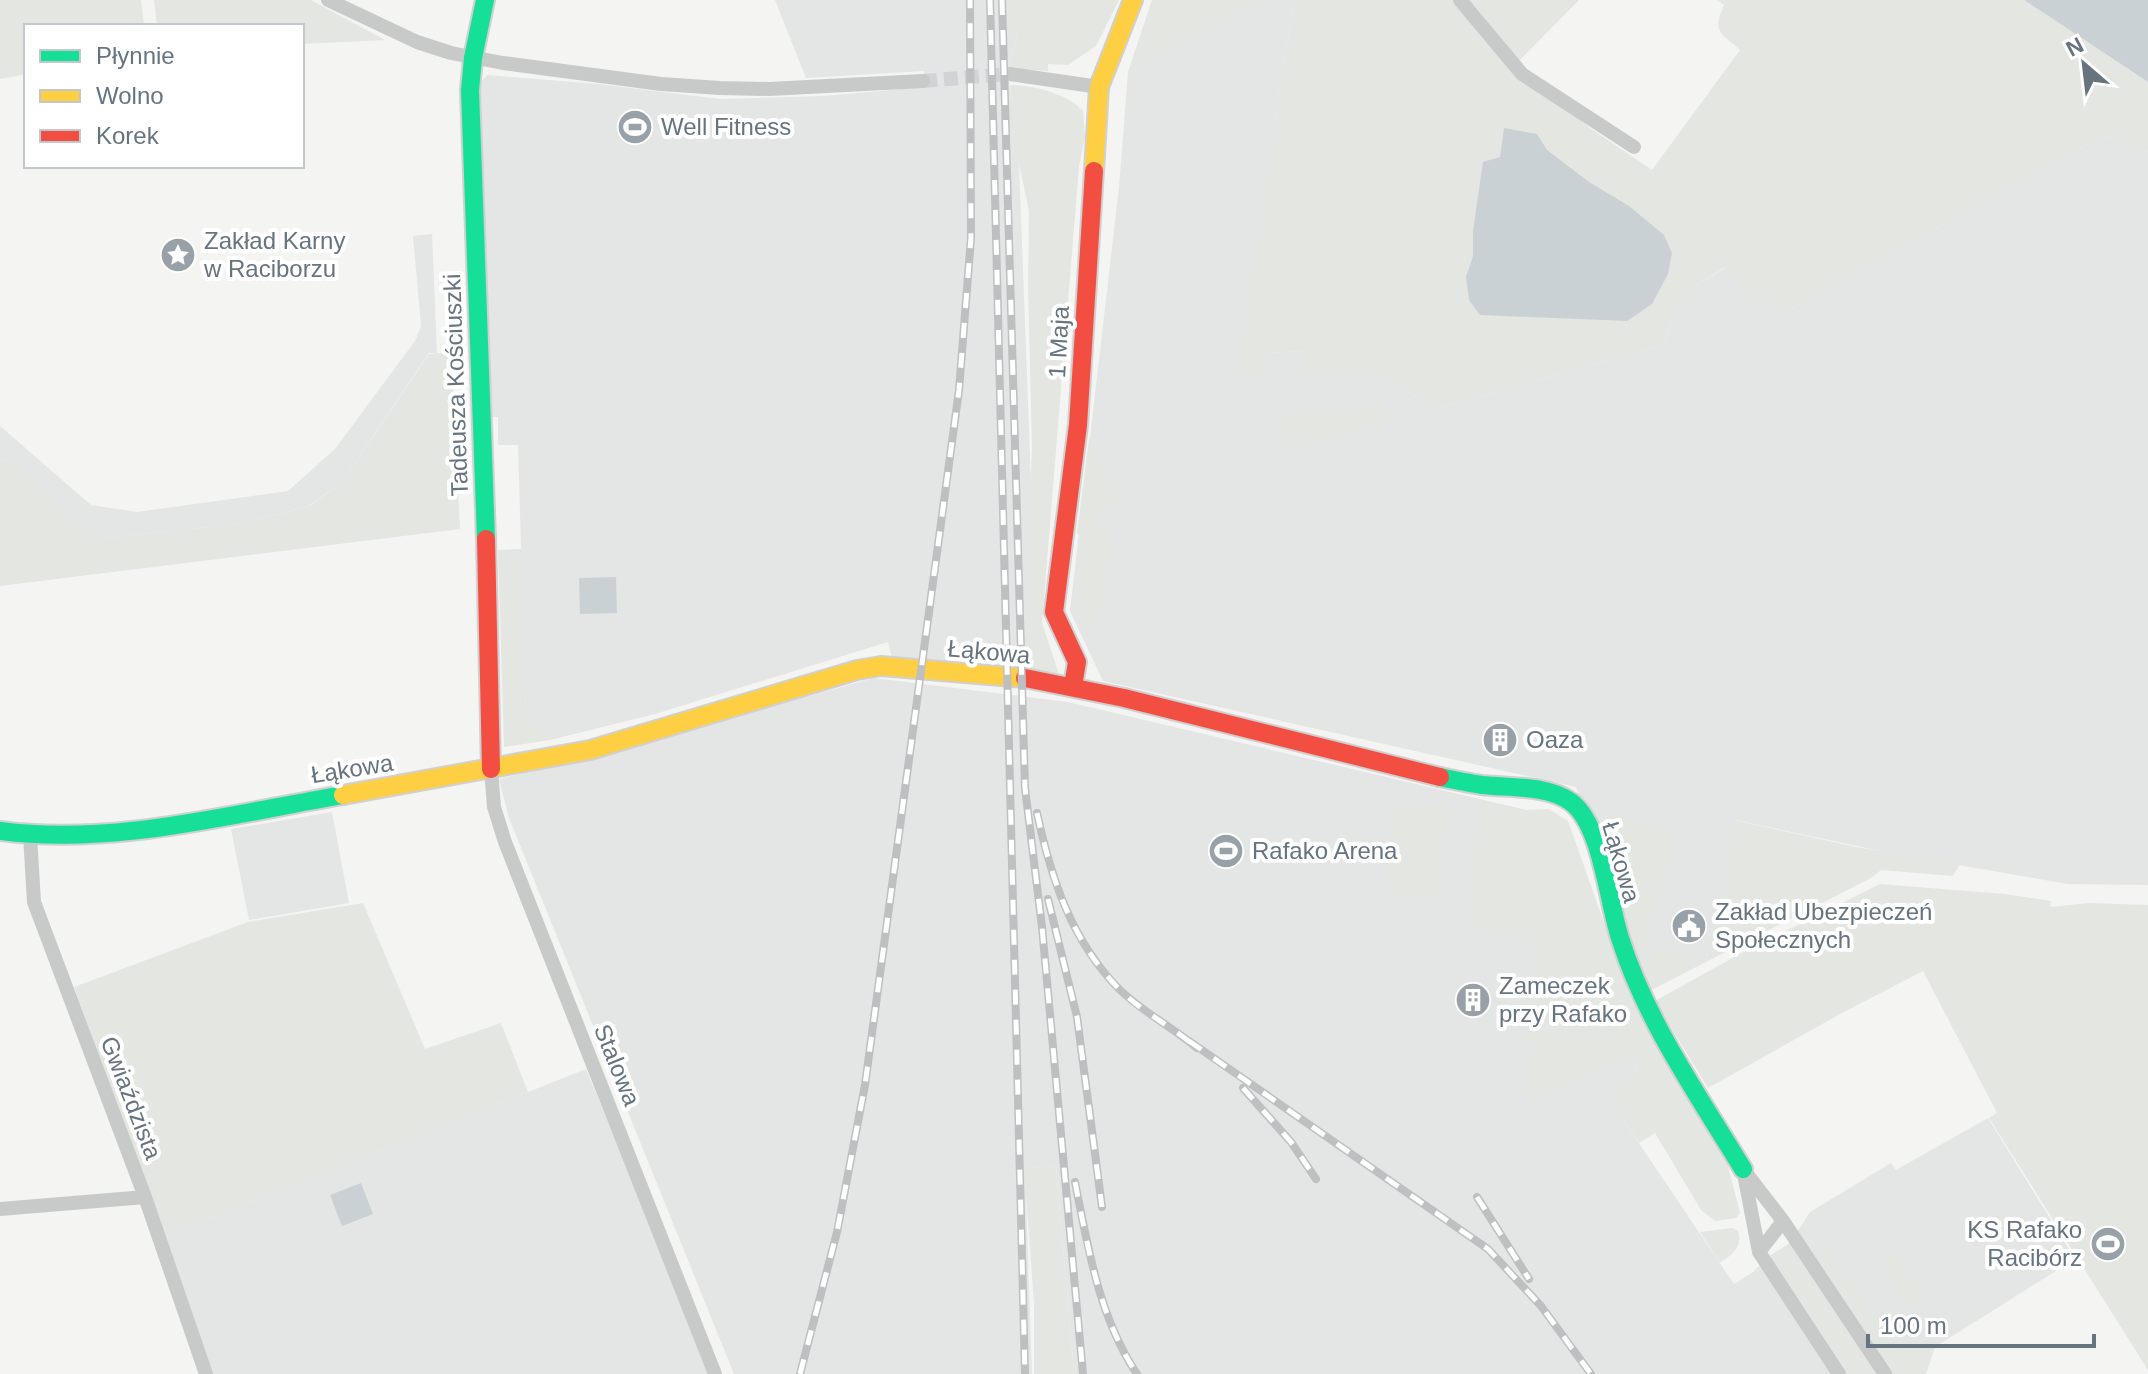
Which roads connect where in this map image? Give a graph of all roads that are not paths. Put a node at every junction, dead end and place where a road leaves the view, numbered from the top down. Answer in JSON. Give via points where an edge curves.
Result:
{"nodes":[{"id":1,"x":328,"y":0,"type":"edge"},
{"id":2,"x":485,"y":0,"type":"edge"},
{"id":3,"x":1133,"y":0,"type":"edge"},
{"id":4,"x":1460,"y":0,"type":"edge"},
{"id":5,"x":473,"y":58,"type":"junction"},
{"id":6,"x":1010,"y":74,"type":"tunnel mouth"},
{"id":7,"x":923,"y":81,"type":"tunnel mouth"},
{"id":8,"x":1099,"y":87,"type":"junction"},
{"id":9,"x":1634,"y":147,"type":"dead end"},
{"id":10,"x":1073,"y":686,"type":"junction"},
{"id":11,"x":491,"y":769,"type":"junction"},
{"id":12,"x":0,"y":831,"type":"edge"},
{"id":13,"x":30,"y":835,"type":"junction"},
{"id":14,"x":1743,"y":1169,"type":"junction"},
{"id":15,"x":145,"y":1197,"type":"junction"},
{"id":16,"x":0,"y":1209,"type":"edge"},
{"id":17,"x":1783,"y":1221,"type":"junction"},
{"id":18,"x":1754,"y":1223,"type":"junction"},
{"id":19,"x":1759,"y":1252,"type":"junction"},
{"id":20,"x":206,"y":1374,"type":"edge"},
{"id":21,"x":715,"y":1374,"type":"edge"},
{"id":22,"x":1839,"y":1374,"type":"edge"},
{"id":23,"x":1885,"y":1374,"type":"edge"}],
"edges":[{"from":1,"to":5,"type":"street","via":[[417,42]]},
{"from":2,"to":5,"type":"street","name":"Tadeusza Kościuszki"},
{"from":3,"to":8,"type":"street","name":"1 Maja"},
{"from":4,"to":9,"type":"street","via":[[1522,74]]},
{"from":5,"to":7,"type":"street","via":[[720,88]]},
{"from":5,"to":11,"type":"street","name":"Tadeusza Kościuszki"},
{"from":6,"to":8,"type":"street"},
{"from":8,"to":10,"type":"street","name":"1 Maja","via":[[1078,425],[1054,612],[1077,662]]},
{"from":10,"to":11,"type":"street","name":"Łąkowa","via":[[881,666],[590,750]]},
{"from":10,"to":14,"type":"street","name":"Łąkowa","via":[[1474,784],[1572,802],[1593,840],[1634,980]]},
{"from":11,"to":13,"type":"street","name":"Łąkowa","via":[[129,832]]},
{"from":11,"to":21,"type":"street","name":"Stalowa","via":[[501,832]]},
{"from":12,"to":13,"type":"street","name":"Łąkowa"},
{"from":13,"to":15,"type":"street","name":"Gwiaździsta","via":[[34,902]]},
{"from":14,"to":17,"type":"street","name":"Łąkowa"},
{"from":14,"to":18,"type":"street","name":"Łąkowa"},
{"from":15,"to":16,"type":"street"},
{"from":15,"to":20,"type":"street","name":"Gwiaździsta"},
{"from":17,"to":18,"type":"street"},
{"from":17,"to":19,"type":"street"},
{"from":17,"to":23,"type":"street","name":"Łąkowa"},
{"from":18,"to":19,"type":"street","name":"Łąkowa"},
{"from":19,"to":22,"type":"street","name":"Łąkowa"}]}
